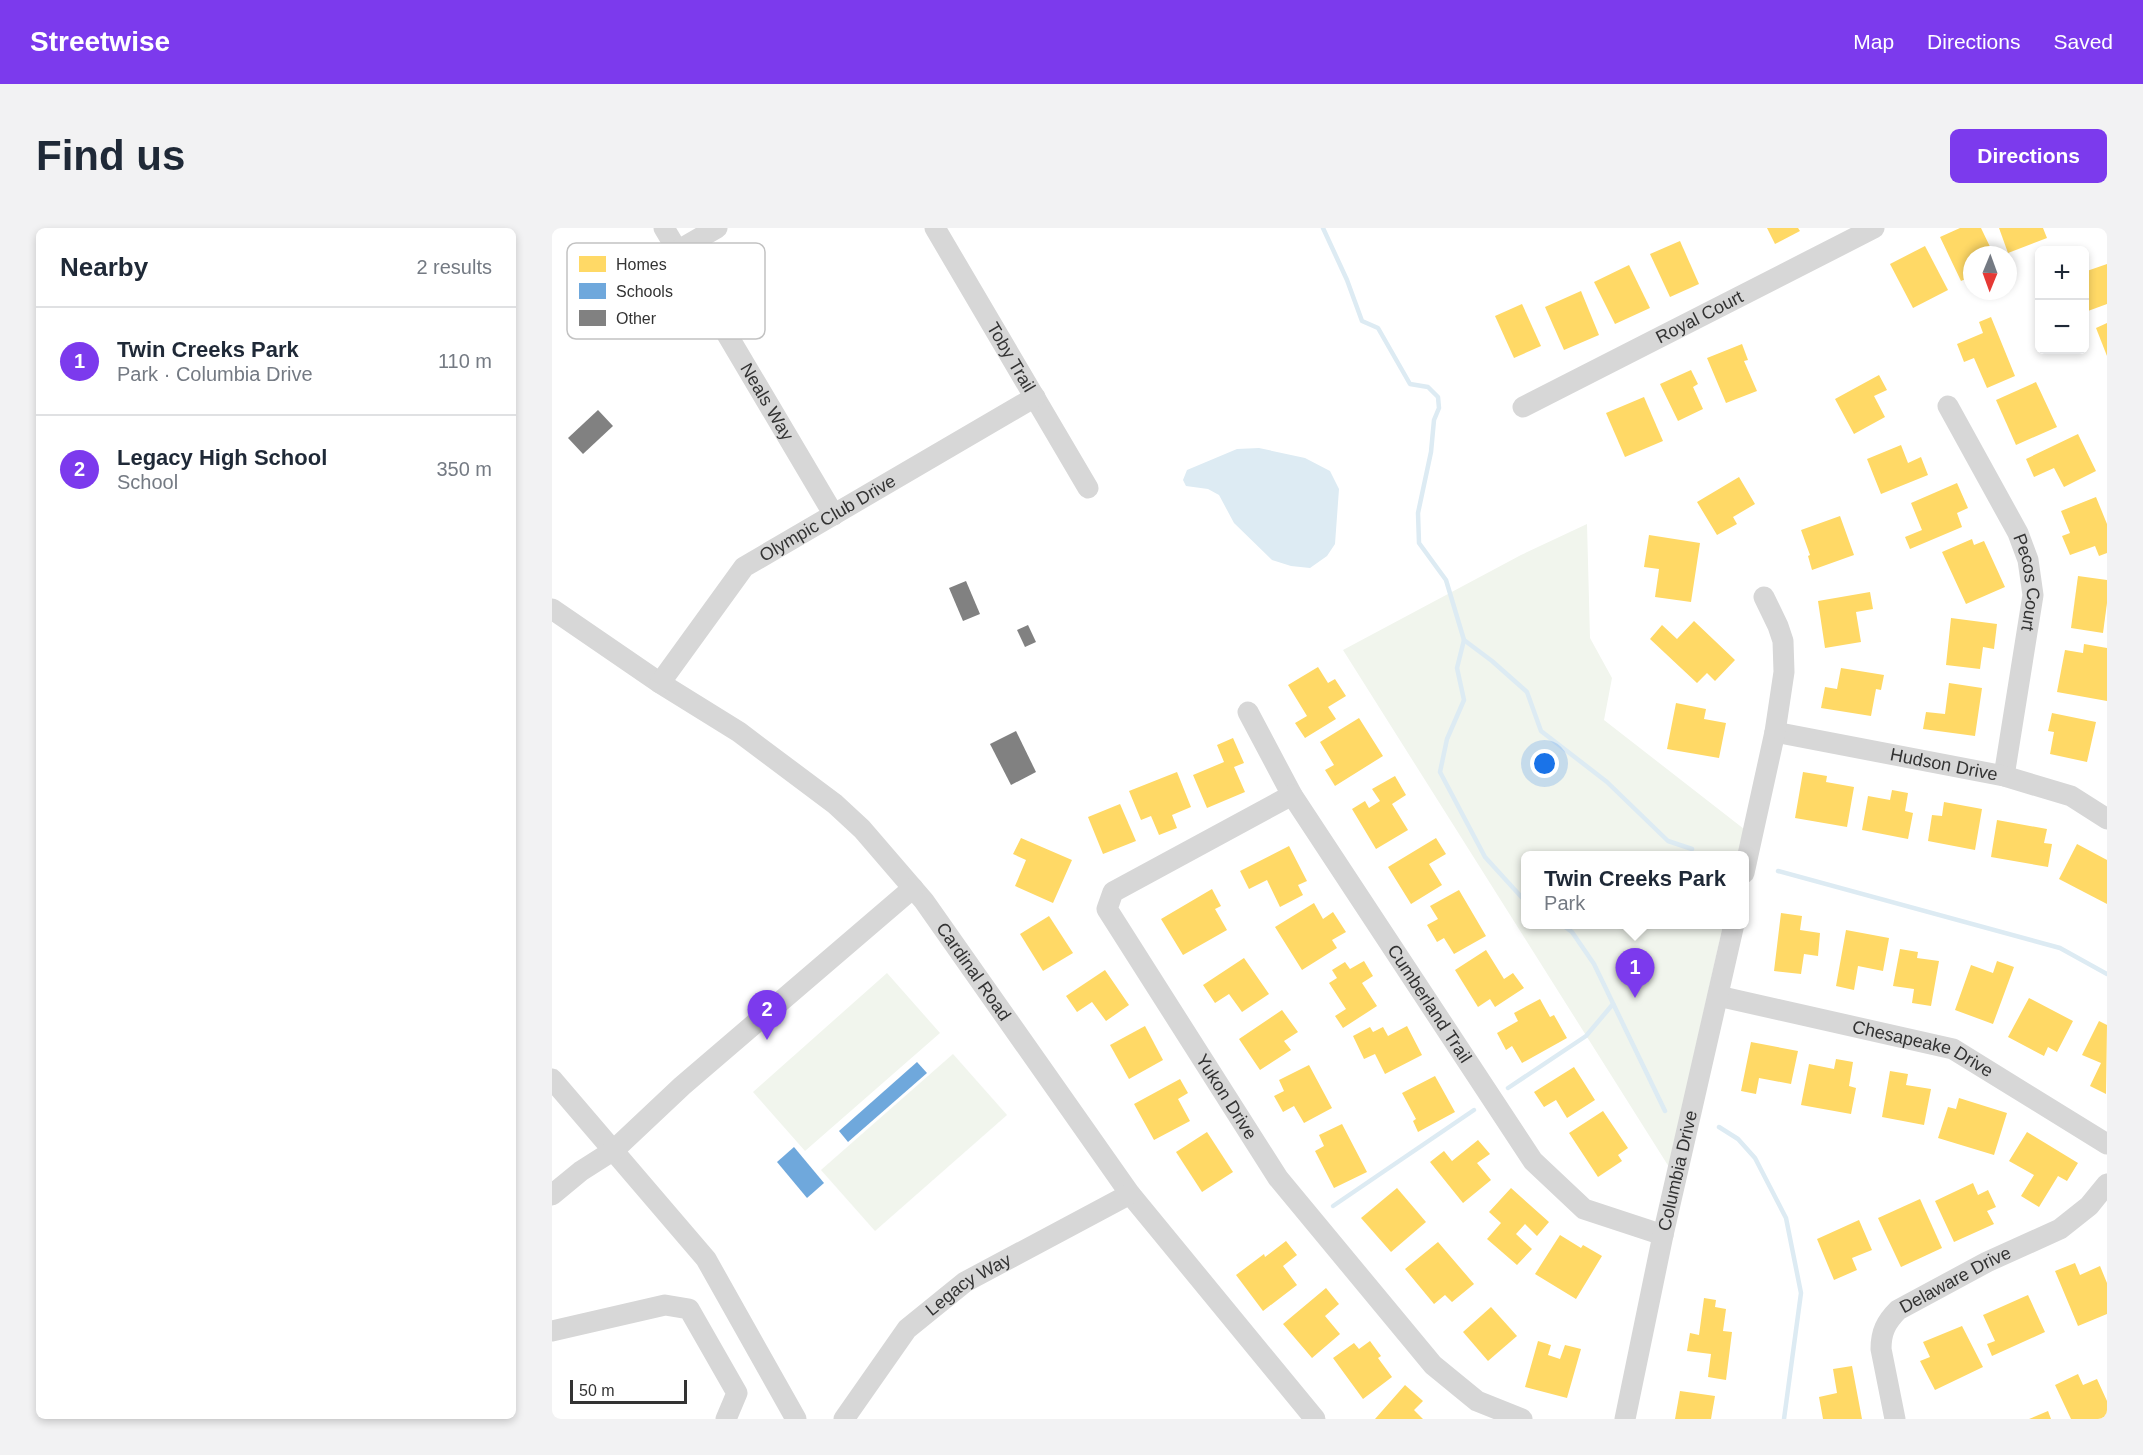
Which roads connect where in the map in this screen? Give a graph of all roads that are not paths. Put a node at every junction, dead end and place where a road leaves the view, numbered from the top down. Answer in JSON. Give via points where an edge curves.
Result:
{"nodes":[{"id":1,"x":664,"y":228,"type":"edge"},
{"id":2,"x":717,"y":228,"type":"edge"},
{"id":3,"x":934,"y":228,"type":"edge"},
{"id":4,"x":1875,"y":228,"type":"edge"},
{"id":5,"x":672,"y":243,"type":"edge"},
{"id":6,"x":691,"y":243,"type":"edge"},
{"id":7,"x":730,"y":339,"type":"edge"},
{"id":8,"x":1035,"y":397,"type":"junction"},
{"id":9,"x":1948,"y":406,"type":"dead end"},
{"id":10,"x":1524,"y":407,"type":"dead end"},
{"id":11,"x":1088,"y":488,"type":"dead end"},
{"id":12,"x":834,"y":514,"type":"junction"},
{"id":13,"x":1764,"y":597,"type":"dead end"},
{"id":14,"x":552,"y":609,"type":"edge"},
{"id":15,"x":660,"y":683,"type":"junction"},
{"id":16,"x":1248,"y":712,"type":"dead end"},
{"id":17,"x":1775,"y":732,"type":"junction"},
{"id":18,"x":2004,"y":776,"type":"junction"},
{"id":19,"x":1292,"y":795,"type":"junction"},
{"id":20,"x":2107,"y":819,"type":"edge"},
{"id":21,"x":1749,"y":851,"type":"edge"},
{"id":22,"x":913,"y":888,"type":"junction"},
{"id":23,"x":1733,"y":929,"type":"edge"},
{"id":24,"x":1719,"y":996,"type":"junction"},
{"id":25,"x":552,"y":1079,"type":"edge"},
{"id":26,"x":2107,"y":1143,"type":"edge"},
{"id":27,"x":614,"y":1150,"type":"junction"},
{"id":28,"x":2107,"y":1184,"type":"edge"},
{"id":29,"x":1130,"y":1194,"type":"junction"},
{"id":30,"x":552,"y":1195,"type":"edge"},
{"id":31,"x":1663,"y":1235,"type":"junction"},
{"id":32,"x":552,"y":1331,"type":"edge"},
{"id":33,"x":726,"y":1419,"type":"edge"},
{"id":34,"x":796,"y":1419,"type":"edge"},
{"id":35,"x":844,"y":1419,"type":"edge"},
{"id":36,"x":1315,"y":1419,"type":"edge"},
{"id":37,"x":1522,"y":1419,"type":"edge"},
{"id":38,"x":1625,"y":1419,"type":"edge"},
{"id":39,"x":1895,"y":1419,"type":"edge"}],
"edges":[{"from":1,"to":5,"type":"street","name":"Neals Way"},
{"from":2,"to":6,"type":"street"},
{"from":3,"to":8,"type":"street","name":"Toby Trail"},
{"from":4,"to":10,"type":"street","name":"Royal Court"},
{"from":7,"to":12,"type":"street","name":"Neals Way"},
{"from":8,"to":11,"type":"street","name":"Toby Trail"},
{"from":8,"to":12,"type":"street","name":"Olympic Club Drive"},
{"from":9,"to":18,"type":"street","name":"Pecos Court","via":[[2018,533],[2030,571],[2033,595],[2029,627]]},
{"from":12,"to":15,"type":"street","name":"Olympic Club Drive","via":[[744,567]]},
{"from":13,"to":17,"type":"street","via":[[1783,641],[1784,672]]},
{"from":14,"to":15,"type":"street","name":"Cardinal Road"},
{"from":15,"to":22,"type":"street","name":"Cardinal Road","via":[[739,732],[836,804]]},
{"from":16,"to":19,"type":"street","name":"Cumberland Trail"},
{"from":17,"to":18,"type":"street","name":"Hudson Drive"},
{"from":17,"to":21,"type":"street"},
{"from":18,"to":20,"type":"street","name":"Hudson Drive","via":[[2071,796]]},
{"from":19,"to":31,"type":"street","name":"Cumberland Trail","via":[[1533,1161],[1584,1209]]},
{"from":19,"to":37,"type":"street","name":"Yukon Drive","via":[[1113,892],[1107,909],[1278,1178],[1432,1365],[1477,1401]]},
{"from":22,"to":27,"type":"street","via":[[682,1086]]},
{"from":22,"to":29,"type":"street","name":"Cardinal Road"},
{"from":23,"to":24,"type":"street","name":"Columbia Drive"},
{"from":24,"to":26,"type":"street","name":"Chesapeake Drive","via":[[1953,1049]]},
{"from":24,"to":31,"type":"street","name":"Columbia Drive"},
{"from":25,"to":27,"type":"street"},
{"from":27,"to":30,"type":"street"},
{"from":27,"to":34,"type":"street","via":[[706,1259]]},
{"from":28,"to":39,"type":"street","name":"Delaware Drive","via":[[2089,1206],[2060,1229],[1987,1262],[1890,1317],[1881,1349]]},
{"from":29,"to":35,"type":"street","name":"Legacy Way","via":[[965,1282],[907,1329]]},
{"from":29,"to":36,"type":"street","name":"Cardinal Road"},
{"from":31,"to":38,"type":"street","name":"Columbia Drive"},
{"from":32,"to":33,"type":"street","via":[[665,1305],[689,1309],[736,1393]]}]}
